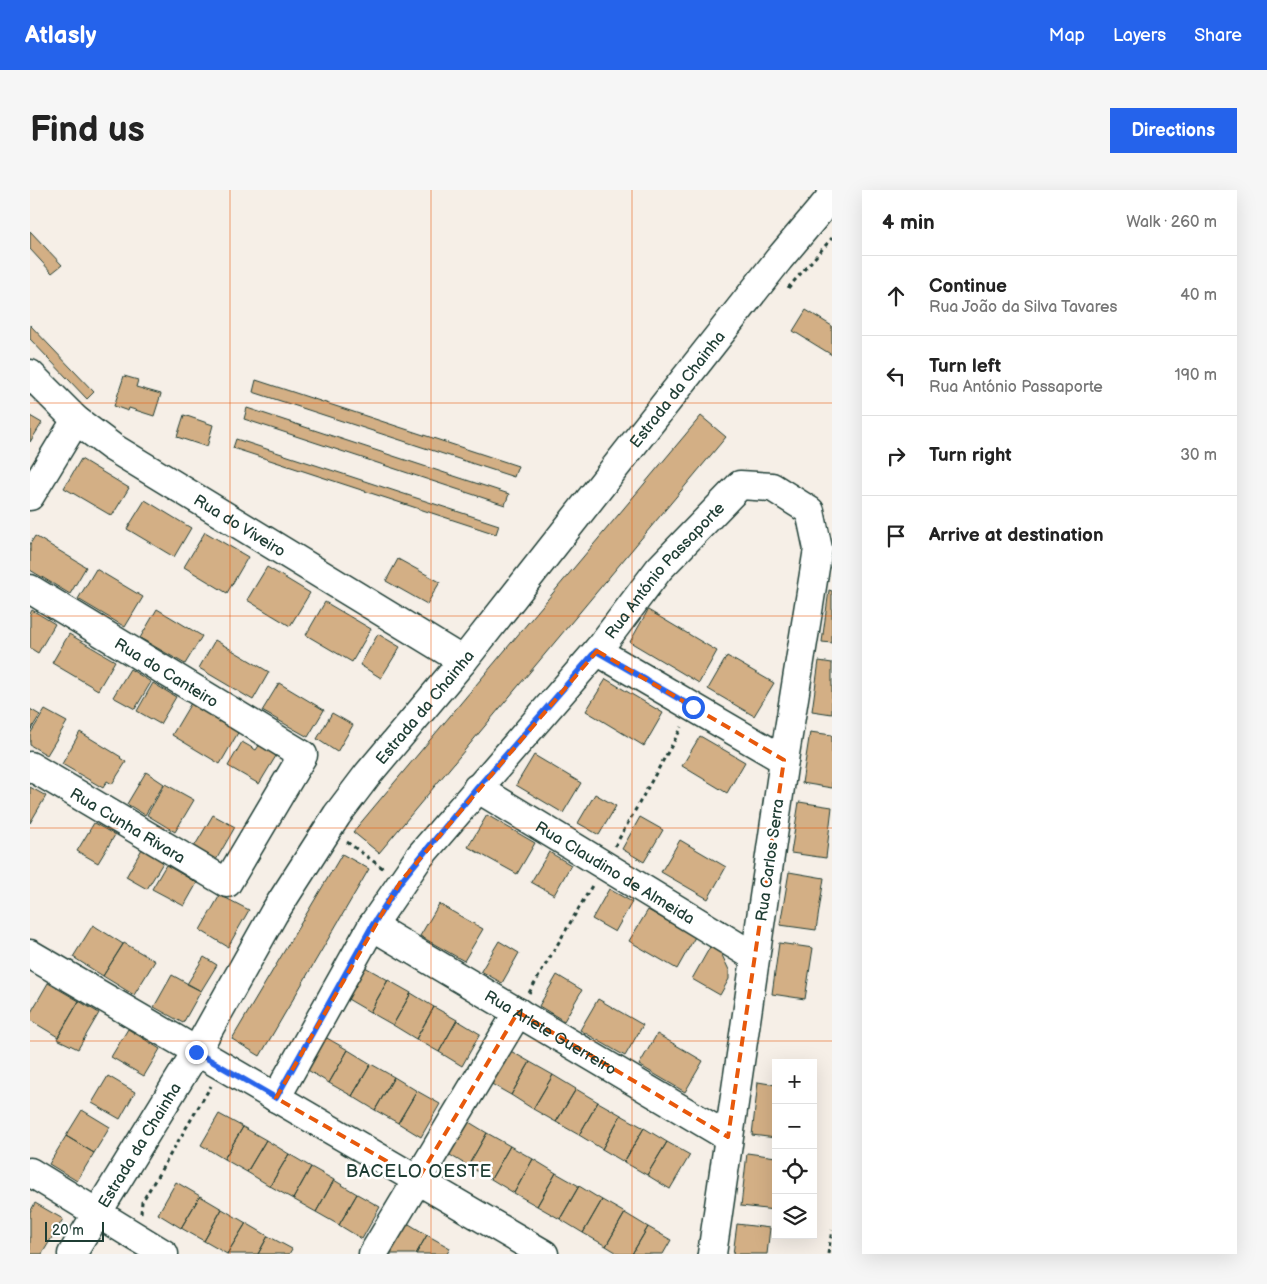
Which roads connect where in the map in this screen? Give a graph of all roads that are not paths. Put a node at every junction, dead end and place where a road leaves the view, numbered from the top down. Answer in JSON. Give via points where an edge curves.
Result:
{"nodes":[{"id":1,"x":832,"y":196,"type":"edge"},
{"id":2,"x":30,"y":374,"type":"edge"},
{"id":3,"x":76,"y":420,"type":"junction"},
{"id":4,"x":772,"y":487,"type":"joint"},
{"id":5,"x":30,"y":496,"type":"edge"},
{"id":6,"x":30,"y":589,"type":"edge"},
{"id":7,"x":596,"y":651,"type":"junction"},
{"id":8,"x":463,"y":660,"type":"junction"},
{"id":9,"x":784,"y":760,"type":"junction"},
{"id":10,"x":30,"y":766,"type":"edge"},
{"id":11,"x":477,"y":788,"type":"junction"},
{"id":12,"x":227,"y":883,"type":"joint"},
{"id":13,"x":372,"y":926,"type":"junction"},
{"id":14,"x":30,"y":954,"type":"edge"},
{"id":15,"x":755,"y":957,"type":"junction"},
{"id":16,"x":518,"y":1012,"type":"junction"},
{"id":17,"x":196,"y":1052,"type":"junction"},
{"id":18,"x":276,"y":1098,"type":"junction"},
{"id":19,"x":728,"y":1137,"type":"junction"},
{"id":20,"x":30,"y":1172,"type":"edge"},
{"id":21,"x":418,"y":1179,"type":"junction"},
{"id":22,"x":96,"y":1212,"type":"junction"},
{"id":23,"x":72,"y":1254,"type":"edge"},
{"id":24,"x":164,"y":1254,"type":"edge"},
{"id":25,"x":373,"y":1254,"type":"edge"},
{"id":26,"x":544,"y":1254,"type":"edge"},
{"id":27,"x":712,"y":1254,"type":"edge"}],
"edges":[{"from":1,"to":8,"type":"street","name":"Estrada da Chainha"},
{"from":2,"to":3,"type":"street","name":"Rua do Viveiro"},
{"from":3,"to":5,"type":"street"},
{"from":3,"to":8,"type":"street","name":"Rua do Viveiro","via":[[146,469]]},
{"from":4,"to":7,"type":"street","name":"Rua António Passaporte","via":[[740,485],[659,569]]},
{"from":4,"to":9,"type":"street","name":"Rua Carlos Serra","via":[[810,511],[818,549]]},
{"from":6,"to":12,"type":"street","name":"Rua do Canteiro","via":[[302,755]]},
{"from":7,"to":9,"type":"street"},
{"from":7,"to":11,"type":"street","name":"Rua António Passaporte"},
{"from":8,"to":17,"type":"street","name":"Estrada da Chainha","via":[[337,815],[274,914]]},
{"from":9,"to":15,"type":"street","name":"Rua Carlos Serra"},
{"from":10,"to":12,"type":"street","name":"Rua Cunha Rivara"},
{"from":11,"to":13,"type":"street","name":"Rua António Passaporte","via":[[401,881]]},
{"from":11,"to":15,"type":"street","name":"Rua Claudino de Almeida"},
{"from":13,"to":16,"type":"street","name":"Rua Arlete Guerreiro"},
{"from":13,"to":18,"type":"street","name":"Rua António Passaporte"},
{"from":14,"to":17,"type":"street"},
{"from":15,"to":19,"type":"street","name":"Rua Carlos Serra"},
{"from":16,"to":19,"type":"street","name":"Rua Arlete Guerreiro"},
{"from":16,"to":21,"type":"street"},
{"from":17,"to":18,"type":"street"},
{"from":17,"to":22,"type":"street","name":"Estrada da Chainha"},
{"from":18,"to":21,"type":"street"},
{"from":19,"to":27,"type":"street","name":"Rua Carlos Serra"},
{"from":20,"to":22,"type":"street"},
{"from":21,"to":25,"type":"street"},
{"from":21,"to":26,"type":"street"},
{"from":22,"to":23,"type":"street","name":"Estrada da Chainha"},
{"from":22,"to":24,"type":"street"}]}
